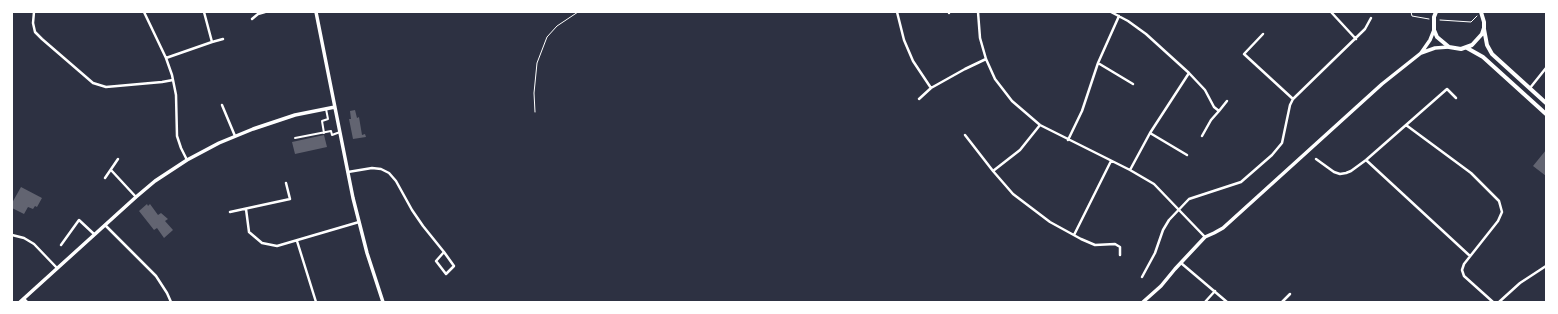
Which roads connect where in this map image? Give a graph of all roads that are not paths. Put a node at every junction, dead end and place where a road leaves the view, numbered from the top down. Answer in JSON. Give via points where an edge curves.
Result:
{"nodes":[{"id":1,"x":34,"y":12,"type":"edge"},
{"id":2,"x":144,"y":12,"type":"edge"},
{"id":3,"x":204,"y":12,"type":"edge"},
{"id":4,"x":265,"y":12,"type":"edge"},
{"id":5,"x":316,"y":12,"type":"edge"},
{"id":6,"x":897,"y":12,"type":"edge"},
{"id":7,"x":978,"y":12,"type":"edge"},
{"id":8,"x":1111,"y":12,"type":"edge"},
{"id":9,"x":1331,"y":12,"type":"edge"},
{"id":10,"x":1431,"y":12,"type":"edge"},
{"id":11,"x":1436,"y":12,"type":"edge"},
{"id":12,"x":1481,"y":12,"type":"edge"},
{"id":13,"x":1119,"y":16,"type":"junction"},
{"id":14,"x":1371,"y":18,"type":"dead end"},
{"id":15,"x":1432,"y":18,"type":"junction"},
{"id":16,"x":252,"y":19,"type":"dead end"},
{"id":17,"x":1484,"y":28,"type":"junction"},
{"id":18,"x":1434,"y":30,"type":"junction"},
{"id":19,"x":1263,"y":34,"type":"dead end"},
{"id":20,"x":223,"y":39,"type":"dead end"},
{"id":21,"x":1356,"y":39,"type":"junction"},
{"id":22,"x":212,"y":42,"type":"junction"},
{"id":23,"x":1449,"y":47,"type":"junction"},
{"id":24,"x":1467,"y":48,"type":"junction"},
{"id":25,"x":1421,"y":53,"type":"junction"},
{"id":26,"x":166,"y":58,"type":"junction"},
{"id":27,"x":986,"y":60,"type":"junction"},
{"id":28,"x":1098,"y":63,"type":"junction"},
{"id":29,"x":1546,"y":68,"type":"edge"},
{"id":30,"x":1189,"y":73,"type":"junction"},
{"id":31,"x":173,"y":80,"type":"junction"},
{"id":32,"x":1133,"y":84,"type":"dead end"},
{"id":33,"x":931,"y":88,"type":"junction"},
{"id":34,"x":1529,"y":88,"type":"junction"},
{"id":35,"x":919,"y":98,"type":"dead end"},
{"id":36,"x":1456,"y":98,"type":"dead end"},
{"id":37,"x":1293,"y":99,"type":"junction"},
{"id":38,"x":1226,"y":101,"type":"dead end"},
{"id":39,"x":1546,"y":103,"type":"edge"},
{"id":40,"x":222,"y":105,"type":"dead end"},
{"id":41,"x":335,"y":107,"type":"junction"},
{"id":42,"x":326,"y":109,"type":"junction"},
{"id":43,"x":1219,"y":111,"type":"junction"},
{"id":44,"x":1546,"y":114,"type":"edge"},
{"id":45,"x":1040,"y":125,"type":"junction"},
{"id":46,"x":1406,"y":125,"type":"junction"},
{"id":47,"x":324,"y":132,"type":"junction"},
{"id":48,"x":340,"y":132,"type":"junction"},
{"id":49,"x":1150,"y":133,"type":"junction"},
{"id":50,"x":965,"y":135,"type":"dead end"},
{"id":51,"x":235,"y":136,"type":"junction"},
{"id":52,"x":1202,"y":136,"type":"dead end"},
{"id":53,"x":295,"y":138,"type":"dead end"},
{"id":54,"x":1068,"y":140,"type":"junction"},
{"id":55,"x":1187,"y":155,"type":"dead end"},
{"id":56,"x":1316,"y":158,"type":"dead end"},
{"id":57,"x":118,"y":159,"type":"dead end"},
{"id":58,"x":187,"y":160,"type":"junction"},
{"id":59,"x":1366,"y":160,"type":"junction"},
{"id":60,"x":1111,"y":161,"type":"junction"},
{"id":61,"x":111,"y":170,"type":"junction"},
{"id":62,"x":1130,"y":170,"type":"junction"},
{"id":63,"x":994,"y":171,"type":"junction"},
{"id":64,"x":347,"y":172,"type":"junction"},
{"id":65,"x":105,"y":178,"type":"dead end"},
{"id":66,"x":286,"y":183,"type":"dead end"},
{"id":67,"x":136,"y":197,"type":"junction"},
{"id":68,"x":246,"y":209,"type":"junction"},
{"id":69,"x":1179,"y":209,"type":"junction"},
{"id":70,"x":230,"y":212,"type":"dead end"},
{"id":71,"x":359,"y":222,"type":"junction"},
{"id":72,"x":105,"y":225,"type":"junction"},
{"id":73,"x":94,"y":234,"type":"junction"},
{"id":74,"x":12,"y":235,"type":"edge"},
{"id":75,"x":1074,"y":235,"type":"junction"},
{"id":76,"x":1205,"y":237,"type":"junction"},
{"id":77,"x":297,"y":241,"type":"junction"},
{"id":78,"x":61,"y":245,"type":"dead end"},
{"id":79,"x":444,"y":252,"type":"junction"},
{"id":80,"x":1120,"y":255,"type":"dead end"},
{"id":81,"x":1470,"y":256,"type":"junction"},
{"id":82,"x":1181,"y":262,"type":"junction"},
{"id":83,"x":1546,"y":266,"type":"edge"},
{"id":84,"x":57,"y":268,"type":"junction"},
{"id":85,"x":1142,"y":277,"type":"dead end"},
{"id":86,"x":1215,"y":291,"type":"junction"},
{"id":87,"x":1290,"y":294,"type":"dead end"},
{"id":88,"x":24,"y":298,"type":"junction"},
{"id":89,"x":20,"y":302,"type":"edge"},
{"id":90,"x":27,"y":302,"type":"edge"},
{"id":91,"x":171,"y":302,"type":"edge"},
{"id":92,"x":316,"y":302,"type":"edge"},
{"id":93,"x":383,"y":302,"type":"edge"},
{"id":94,"x":1143,"y":302,"type":"edge"},
{"id":95,"x":1205,"y":302,"type":"edge"},
{"id":96,"x":1227,"y":302,"type":"edge"},
{"id":97,"x":1282,"y":302,"type":"edge"},
{"id":98,"x":1493,"y":302,"type":"edge"},
{"id":99,"x":1499,"y":302,"type":"edge"}],
"edges":[{"from":1,"to":31,"type":"street","via":[[35,32],[96,85],[106,87]]},
{"from":2,"to":26,"type":"street"},
{"from":3,"to":22,"type":"street"},
{"from":4,"to":16,"type":"street"},
{"from":5,"to":41,"type":"street"},
{"from":6,"to":33,"type":"street","via":[[904,40],[913,61]]},
{"from":7,"to":27,"type":"street","via":[[980,38]]},
{"from":8,"to":13,"type":"street"},
{"from":9,"to":21,"type":"street"},
{"from":10,"to":15,"type":"main road"},
{"from":11,"to":15,"type":"main road"},
{"from":12,"to":17,"type":"main road"},
{"from":13,"to":28,"type":"street"},
{"from":13,"to":30,"type":"street","via":[[1138,27]]},
{"from":14,"to":21,"type":"street"},
{"from":15,"to":18,"type":"main road"},
{"from":17,"to":24,"type":"main road","via":[[1478,40]]},
{"from":17,"to":34,"type":"main road","via":[[1487,45],[1492,54]]},
{"from":18,"to":23,"type":"main road"},
{"from":18,"to":25,"type":"street"},
{"from":19,"to":37,"type":"street","via":[[1244,54]]},
{"from":20,"to":22,"type":"street"},
{"from":21,"to":37,"type":"street"},
{"from":22,"to":26,"type":"street"},
{"from":23,"to":24,"type":"main road"},
{"from":23,"to":25,"type":"street"},
{"from":24,"to":44,"type":"main road","via":[[1484,57]]},
{"from":25,"to":76,"type":"street","via":[[1382,84],[1223,228]]},
{"from":26,"to":31,"type":"street"},
{"from":27,"to":33,"type":"street","via":[[965,68]]},
{"from":27,"to":45,"type":"street","via":[[1003,91]]},
{"from":28,"to":32,"type":"street"},
{"from":28,"to":54,"type":"street","via":[[1082,111]]},
{"from":29,"to":34,"type":"street"},
{"from":30,"to":43,"type":"street","via":[[1205,90]]},
{"from":30,"to":49,"type":"street"},
{"from":31,"to":58,"type":"street","via":[[177,136]]},
{"from":33,"to":35,"type":"street"},
{"from":34,"to":39,"type":"main road"},
{"from":36,"to":46,"type":"street","via":[[1447,89]]},
{"from":37,"to":69,"type":"street","via":[[1285,137],[1272,154],[1241,182],[1195,197]]},
{"from":38,"to":43,"type":"street"},
{"from":40,"to":51,"type":"street"},
{"from":41,"to":42,"type":"street"},
{"from":41,"to":48,"type":"street"},
{"from":42,"to":47,"type":"street","via":[[328,119],[322,120]]},
{"from":42,"to":51,"type":"street","via":[[295,115]]},
{"from":43,"to":52,"type":"street"},
{"from":45,"to":54,"type":"street"},
{"from":45,"to":63,"type":"street","via":[[1020,150]]},
{"from":46,"to":59,"type":"street"},
{"from":46,"to":81,"type":"street","via":[[1471,173],[1501,205],[1500,218]]},
{"from":47,"to":48,"type":"street","via":[[331,131],[332,135]]},
{"from":47,"to":53,"type":"street"},
{"from":48,"to":64,"type":"street"},
{"from":49,"to":55,"type":"street"},
{"from":49,"to":62,"type":"street"},
{"from":50,"to":63,"type":"street"},
{"from":51,"to":58,"type":"street"},
{"from":54,"to":60,"type":"street"},
{"from":56,"to":59,"type":"street","via":[[1340,174],[1351,171]]},
{"from":57,"to":61,"type":"street"},
{"from":58,"to":67,"type":"street"},
{"from":59,"to":81,"type":"street"},
{"from":60,"to":62,"type":"street"},
{"from":60,"to":75,"type":"street"},
{"from":61,"to":65,"type":"street"},
{"from":61,"to":67,"type":"street"},
{"from":62,"to":69,"type":"street","via":[[1154,184]]},
{"from":63,"to":75,"type":"street","via":[[1024,203]]},
{"from":64,"to":71,"type":"street"},
{"from":64,"to":79,"type":"street","via":[[372,168],[389,173],[423,226]]},
{"from":66,"to":68,"type":"street","via":[[290,198]]},
{"from":67,"to":72,"type":"street"},
{"from":68,"to":70,"type":"street"},
{"from":68,"to":77,"type":"street","via":[[249,232],[262,242],[277,246]]},
{"from":69,"to":76,"type":"street"},
{"from":69,"to":85,"type":"street","via":[[1163,230],[1155,253]]},
{"from":71,"to":77,"type":"street"},
{"from":71,"to":93,"type":"street"},
{"from":72,"to":73,"type":"street"},
{"from":72,"to":91,"type":"street","via":[[156,276]]},
{"from":73,"to":78,"type":"street","via":[[80,220]]},
{"from":73,"to":84,"type":"street"},
{"from":74,"to":84,"type":"street","via":[[34,244]]},
{"from":75,"to":80,"type":"street","via":[[1095,244],[1115,244],[1120,247]]},
{"from":76,"to":82,"type":"street"},
{"from":77,"to":92,"type":"street"},
{"from":79,"to":79,"type":"street","via":[[454,266],[446,274],[436,261]]},
{"from":81,"to":98,"type":"street","via":[[1462,267],[1462,273]]},
{"from":82,"to":86,"type":"street"},
{"from":82,"to":94,"type":"street","via":[[1161,286]]},
{"from":83,"to":99,"type":"street","via":[[1520,282]]},
{"from":84,"to":88,"type":"street"},
{"from":86,"to":95,"type":"street"},
{"from":86,"to":96,"type":"street"},
{"from":87,"to":97,"type":"street"},
{"from":88,"to":89,"type":"street"},
{"from":88,"to":90,"type":"street"}]}
